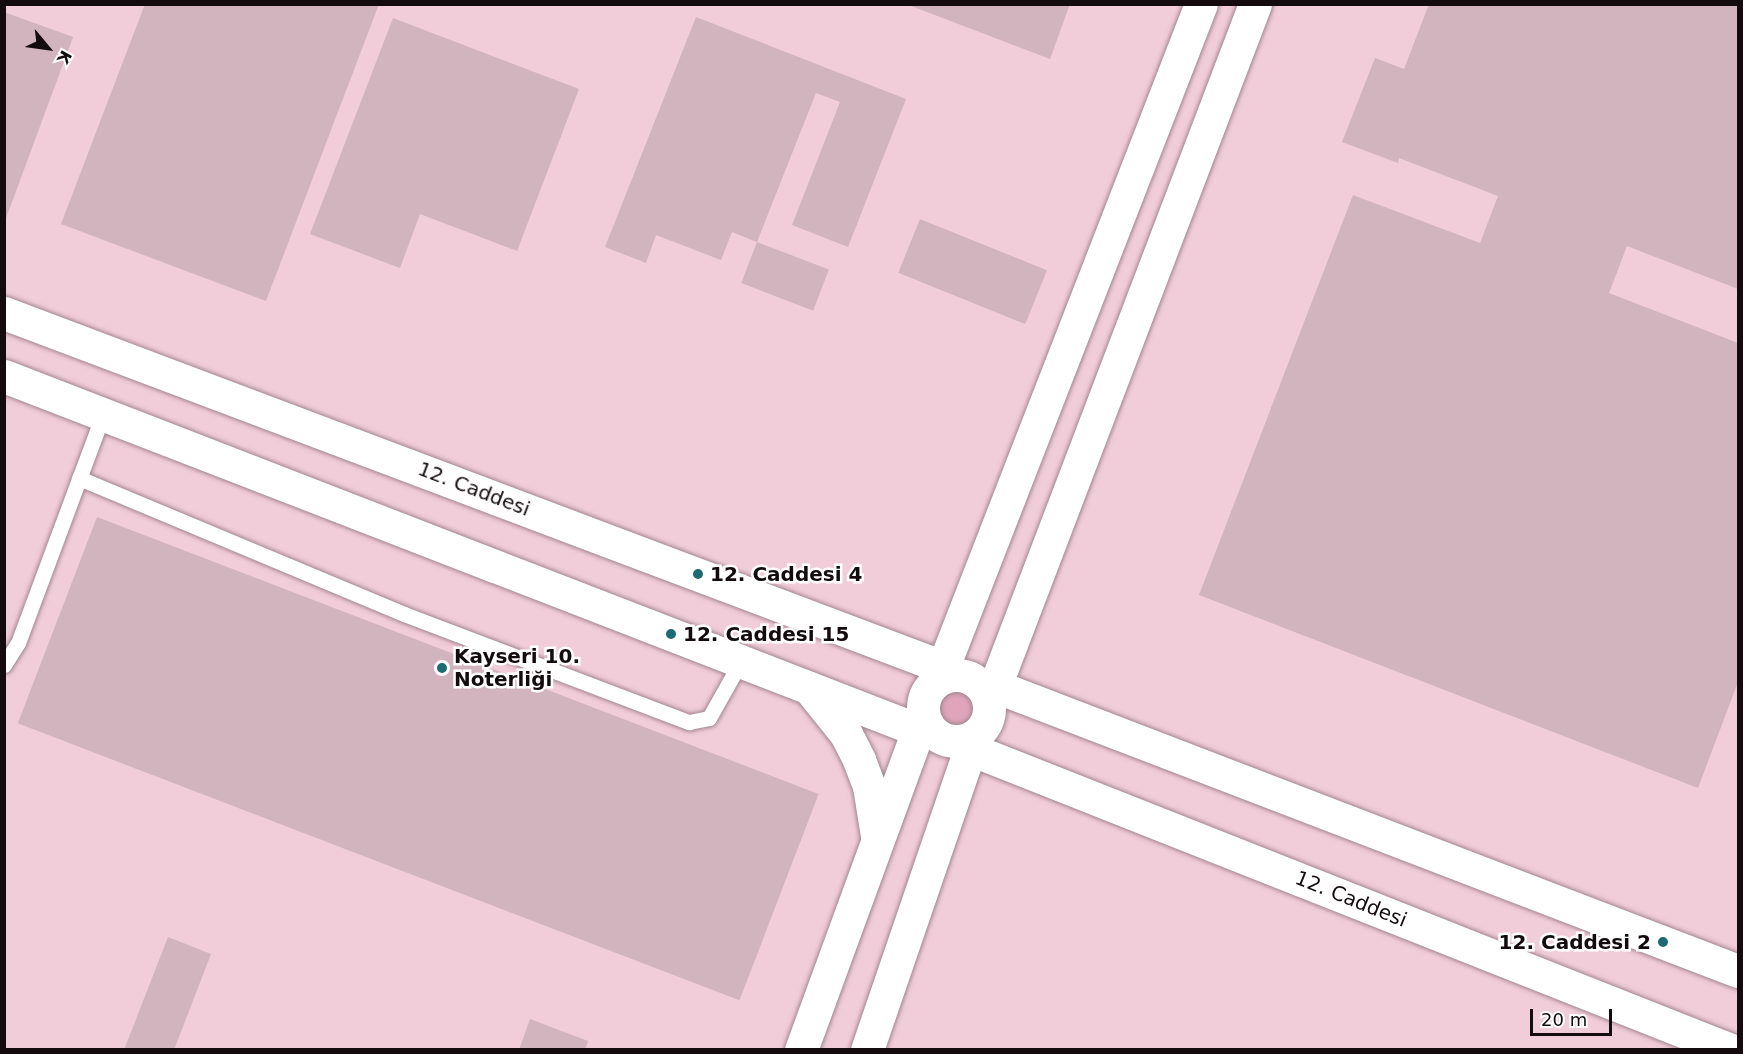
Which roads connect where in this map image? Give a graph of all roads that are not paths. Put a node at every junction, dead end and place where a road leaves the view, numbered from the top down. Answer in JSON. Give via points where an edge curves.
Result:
{"nodes":[{"id":1,"x":1201,"y":4,"type":"edge"},
{"id":2,"x":1255,"y":4,"type":"edge"},
{"id":3,"x":4,"y":313,"type":"edge"},
{"id":4,"x":4,"y":376,"type":"edge"},
{"id":5,"x":103,"y":414,"type":"junction"},
{"id":6,"x":79,"y":478,"type":"junction"},
{"id":7,"x":741,"y":661,"type":"junction"},
{"id":8,"x":4,"y":665,"type":"edge"},
{"id":9,"x":945,"y":671,"type":"junction"},
{"id":10,"x":809,"y":688,"type":"junction"},
{"id":11,"x":991,"y":689,"type":"junction"},
{"id":12,"x":922,"y":727,"type":"junction"},
{"id":13,"x":969,"y":744,"type":"junction"},
{"id":14,"x":878,"y":839,"type":"junction"},
{"id":15,"x":1738,"y":971,"type":"edge"},
{"id":16,"x":801,"y":1050,"type":"edge"},
{"id":17,"x":867,"y":1050,"type":"edge"},
{"id":18,"x":1731,"y":1050,"type":"edge"}],
"edges":[{"from":1,"to":9,"type":"street"},
{"from":2,"to":11,"type":"street"},
{"from":3,"to":9,"type":"street","name":"12. Caddesi"},
{"from":4,"to":5,"type":"street"},
{"from":5,"to":6,"type":"lane"},
{"from":5,"to":7,"type":"street"},
{"from":6,"to":7,"type":"lane","via":[[404,614],[689,722],[709,718]]},
{"from":6,"to":8,"type":"lane","via":[[18,643]]},
{"from":7,"to":10,"type":"street"},
{"from":9,"to":11,"type":"street","via":[[969,676]]},
{"from":9,"to":12,"type":"street","via":[[924,701]]},
{"from":10,"to":12,"type":"street"},
{"from":10,"to":14,"type":"street","via":[[846,734],[859,760],[871,795]]},
{"from":11,"to":13,"type":"street","via":[[989,714]]},
{"from":11,"to":15,"type":"street"},
{"from":12,"to":13,"type":"street","via":[[944,739]]},
{"from":12,"to":14,"type":"street"},
{"from":13,"to":17,"type":"street"},
{"from":13,"to":18,"type":"street","name":"12. Caddesi"},
{"from":14,"to":16,"type":"street"}]}
